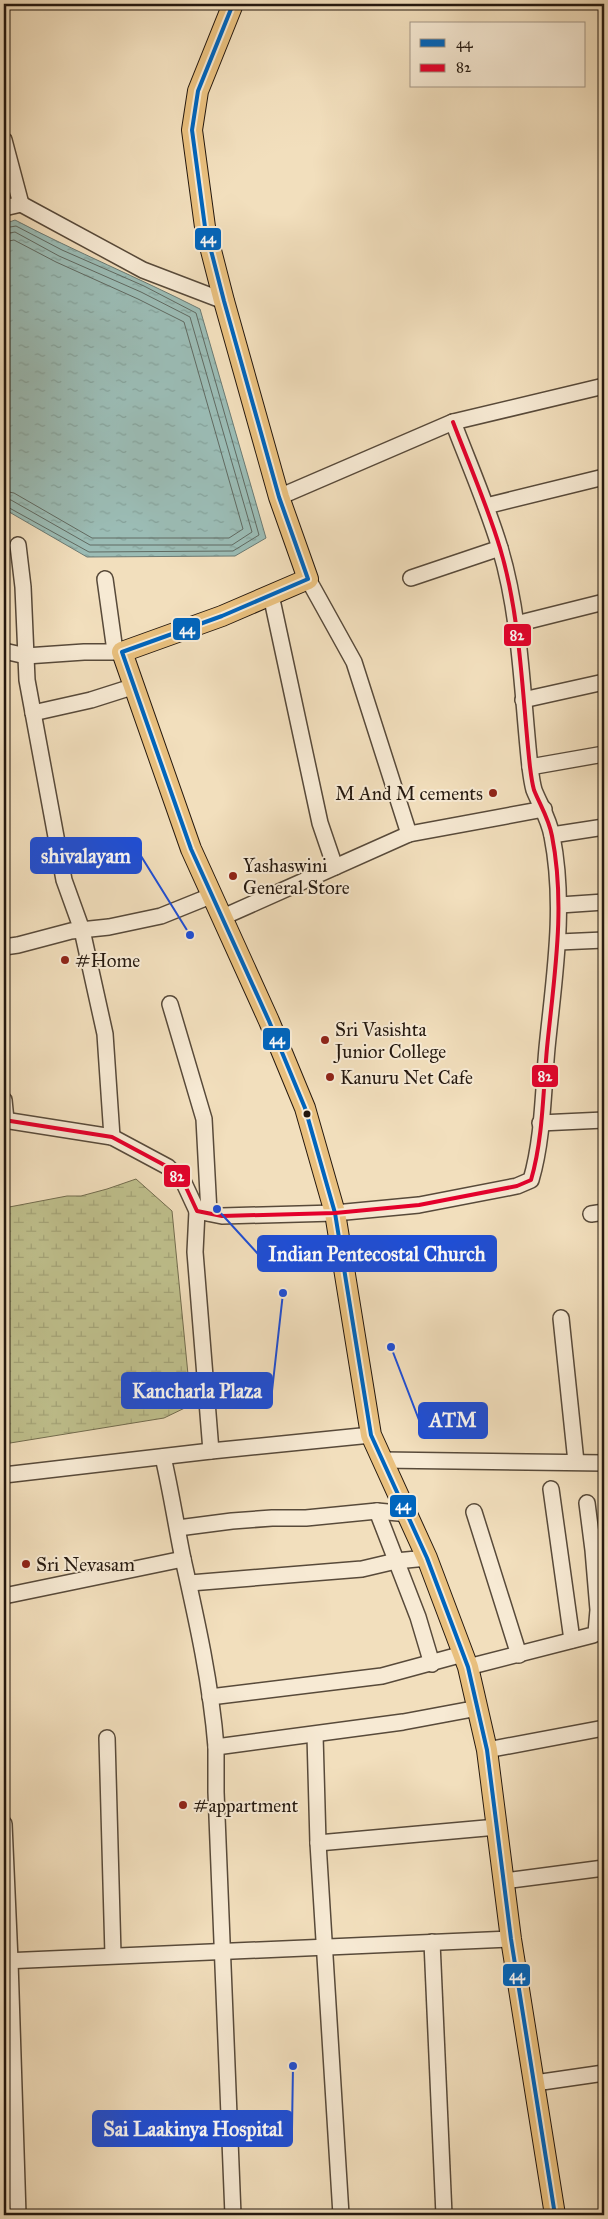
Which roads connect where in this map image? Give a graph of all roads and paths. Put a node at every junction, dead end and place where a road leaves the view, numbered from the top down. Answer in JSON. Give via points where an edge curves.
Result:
{"nodes":[{"id":1,"x":233,"y":4,"type":"edge"},
{"id":2,"x":4,"y":140,"type":"edge"},
{"id":3,"x":21,"y":204,"type":"junction"},
{"id":4,"x":4,"y":208,"type":"edge"},
{"id":5,"x":224,"y":301,"type":"junction"},
{"id":6,"x":604,"y":386,"type":"edge"},
{"id":7,"x":453,"y":422,"type":"junction"},
{"id":8,"x":604,"y":476,"type":"edge"},
{"id":9,"x":279,"y":497,"type":"junction"},
{"id":10,"x":486,"y":506,"type":"junction"},
{"id":11,"x":18,"y":545,"type":"dead end"},
{"id":12,"x":500,"y":548,"type":"junction"},
{"id":13,"x":411,"y":578,"type":"dead end"},
{"id":14,"x":105,"y":579,"type":"dead end"},
{"id":15,"x":308,"y":580,"type":"junction"},
{"id":16,"x":271,"y":595,"type":"junction"},
{"id":17,"x":604,"y":602,"type":"edge"},
{"id":18,"x":516,"y":624,"type":"junction"},
{"id":19,"x":118,"y":652,"type":"junction"},
{"id":20,"x":15,"y":654,"type":"edge"},
{"id":21,"x":4,"y":664,"type":"edge"},
{"id":22,"x":604,"y":682,"type":"edge"},
{"id":23,"x":135,"y":686,"type":"junction"},
{"id":24,"x":523,"y":700,"type":"junction"},
{"id":25,"x":33,"y":713,"type":"junction"},
{"id":26,"x":604,"y":754,"type":"edge"},
{"id":27,"x":530,"y":767,"type":"junction"},
{"id":28,"x":544,"y":809,"type":"junction"},
{"id":29,"x":604,"y":827,"type":"edge"},
{"id":30,"x":410,"y":834,"type":"junction"},
{"id":31,"x":552,"y":836,"type":"junction"},
{"id":32,"x":335,"y":867,"type":"junction"},
{"id":33,"x":213,"y":895,"type":"junction"},
{"id":34,"x":604,"y":902,"type":"edge"},
{"id":35,"x":560,"y":905,"type":"junction"},
{"id":36,"x":222,"y":916,"type":"junction"},
{"id":37,"x":82,"y":930,"type":"junction"},
{"id":38,"x":604,"y":940,"type":"edge"},
{"id":39,"x":559,"y":942,"type":"junction"},
{"id":40,"x":4,"y":947,"type":"edge"},
{"id":41,"x":170,"y":1004,"type":"dead end"},
{"id":42,"x":4,"y":1100,"type":"edge"},
{"id":43,"x":5,"y":1120,"type":"edge"},
{"id":44,"x":604,"y":1120,"type":"edge"},
{"id":45,"x":540,"y":1123,"type":"junction"},
{"id":46,"x":112,"y":1137,"type":"junction"},
{"id":47,"x":203,"y":1212,"type":"junction"},
{"id":48,"x":335,"y":1213,"type":"junction"},
{"id":49,"x":560,"y":1318,"type":"dead end"},
{"id":50,"x":371,"y":1435,"type":"junction"},
{"id":51,"x":211,"y":1451,"type":"junction"},
{"id":52,"x":164,"y":1457,"type":"junction"},
{"id":53,"x":382,"y":1460,"type":"junction"},
{"id":54,"x":576,"y":1462,"type":"junction"},
{"id":55,"x":604,"y":1463,"type":"edge"},
{"id":56,"x":4,"y":1475,"type":"edge"},
{"id":57,"x":551,"y":1490,"type":"dead end"},
{"id":58,"x":587,"y":1503,"type":"dead end"},
{"id":59,"x":377,"y":1510,"type":"junction"},
{"id":60,"x":474,"y":1512,"type":"dead end"},
{"id":61,"x":409,"y":1514,"type":"junction"},
{"id":62,"x":178,"y":1528,"type":"junction"},
{"id":63,"x":183,"y":1558,"type":"junction"},
{"id":64,"x":427,"y":1558,"type":"junction"},
{"id":65,"x":396,"y":1561,"type":"junction"},
{"id":66,"x":190,"y":1583,"type":"junction"},
{"id":67,"x":4,"y":1596,"type":"edge"},
{"id":68,"x":572,"y":1640,"type":"junction"},
{"id":69,"x":519,"y":1655,"type":"junction"},
{"id":70,"x":452,"y":1660,"type":"junction"},
{"id":71,"x":210,"y":1697,"type":"junction"},
{"id":72,"x":478,"y":1708,"type":"junction"},
{"id":73,"x":604,"y":1728,"type":"edge"},
{"id":74,"x":315,"y":1734,"type":"junction"},
{"id":75,"x":107,"y":1738,"type":"dead end"},
{"id":76,"x":216,"y":1747,"type":"junction"},
{"id":77,"x":487,"y":1750,"type":"junction"},
{"id":78,"x":4,"y":1824,"type":"edge"},
{"id":79,"x":497,"y":1827,"type":"junction"},
{"id":80,"x":318,"y":1843,"type":"junction"},
{"id":81,"x":604,"y":1868,"type":"edge"},
{"id":82,"x":504,"y":1881,"type":"junction"},
{"id":83,"x":511,"y":1939,"type":"junction"},
{"id":84,"x":432,"y":1942,"type":"junction"},
{"id":85,"x":325,"y":1948,"type":"junction"},
{"id":86,"x":223,"y":1950,"type":"junction"},
{"id":87,"x":114,"y":1955,"type":"junction"},
{"id":88,"x":7,"y":1961,"type":"edge"},
{"id":89,"x":604,"y":2073,"type":"edge"},
{"id":90,"x":535,"y":2083,"type":"junction"},
{"id":91,"x":18,"y":2215,"type":"edge"},
{"id":92,"x":233,"y":2215,"type":"edge"},
{"id":93,"x":341,"y":2215,"type":"edge"},
{"id":94,"x":444,"y":2215,"type":"edge"},
{"id":95,"x":555,"y":2215,"type":"edge"}],
"edges":[{"from":1,"to":5,"type":"main road","via":[[198,91],[192,130],[205,227]]},
{"from":2,"to":3,"type":"street"},
{"from":3,"to":4,"type":"street"},
{"from":3,"to":5,"type":"street","via":[[143,270]]},
{"from":5,"to":9,"type":"main road"},
{"from":6,"to":7,"type":"street"},
{"from":7,"to":9,"type":"street"},
{"from":7,"to":10,"type":"street"},
{"from":8,"to":10,"type":"street"},
{"from":9,"to":15,"type":"main road"},
{"from":10,"to":12,"type":"street"},
{"from":11,"to":20,"type":"street","via":[[23,587]]},
{"from":12,"to":13,"type":"street"},
{"from":12,"to":18,"type":"street"},
{"from":14,"to":19,"type":"street"},
{"from":15,"to":16,"type":"main road"},
{"from":15,"to":30,"type":"street","via":[[354,662]]},
{"from":16,"to":19,"type":"main road","via":[[222,616]]},
{"from":16,"to":32,"type":"street","via":[[320,823]]},
{"from":17,"to":18,"type":"street"},
{"from":18,"to":24,"type":"street"},
{"from":19,"to":20,"type":"street"},
{"from":19,"to":23,"type":"main road"},
{"from":20,"to":21,"type":"street","via":[[13,661]]},
{"from":20,"to":25,"type":"street"},
{"from":22,"to":24,"type":"street"},
{"from":23,"to":25,"type":"street"},
{"from":23,"to":33,"type":"main road","via":[[191,850]]},
{"from":24,"to":27,"type":"street"},
{"from":25,"to":37,"type":"street","via":[[64,880]]},
{"from":26,"to":27,"type":"street"},
{"from":27,"to":28,"type":"street","via":[[534,789]]},
{"from":28,"to":30,"type":"street"},
{"from":28,"to":31,"type":"street"},
{"from":29,"to":31,"type":"street"},
{"from":30,"to":32,"type":"street"},
{"from":31,"to":35,"type":"street"},
{"from":32,"to":36,"type":"street"},
{"from":33,"to":36,"type":"main road"},
{"from":33,"to":37,"type":"street","via":[[161,916]]},
{"from":34,"to":35,"type":"street"},
{"from":35,"to":39,"type":"street"},
{"from":36,"to":48,"type":"main road","via":[[304,1108]]},
{"from":37,"to":40,"type":"street"},
{"from":37,"to":46,"type":"street","via":[[105,1034]]},
{"from":38,"to":39,"type":"street"},
{"from":39,"to":45,"type":"street"},
{"from":41,"to":47,"type":"street","via":[[204,1119]]},
{"from":42,"to":43,"type":"street"},
{"from":43,"to":46,"type":"street"},
{"from":44,"to":45,"type":"street"},
{"from":45,"to":48,"type":"street","via":[[531,1180],[418,1206]]},
{"from":46,"to":47,"type":"street","via":[[168,1167],[184,1183]]},
{"from":47,"to":48,"type":"street","via":[[222,1216]]},
{"from":47,"to":51,"type":"street","via":[[195,1252]]},
{"from":48,"to":50,"type":"main road"},
{"from":49,"to":54,"type":"street"},
{"from":50,"to":51,"type":"street"},
{"from":50,"to":53,"type":"main road"},
{"from":51,"to":52,"type":"street"},
{"from":52,"to":56,"type":"street"},
{"from":52,"to":62,"type":"street"},
{"from":53,"to":54,"type":"street"},
{"from":53,"to":61,"type":"main road"},
{"from":54,"to":55,"type":"street"},
{"from":57,"to":68,"type":"street"},
{"from":58,"to":68,"type":"street","via":[[598,1628],[593,1635]]},
{"from":59,"to":61,"type":"street"},
{"from":59,"to":62,"type":"street"},
{"from":59,"to":65,"type":"street"},
{"from":60,"to":69,"type":"street"},
{"from":61,"to":64,"type":"main road"},
{"from":62,"to":63,"type":"street"},
{"from":63,"to":66,"type":"street"},
{"from":63,"to":67,"type":"street"},
{"from":64,"to":65,"type":"street"},
{"from":64,"to":70,"type":"main road"},
{"from":65,"to":66,"type":"street","via":[[362,1569]]},
{"from":65,"to":70,"type":"street","via":[[418,1617]]},
{"from":66,"to":71,"type":"street"},
{"from":68,"to":69,"type":"street"},
{"from":69,"to":70,"type":"street"},
{"from":70,"to":71,"type":"street","via":[[382,1676]]},
{"from":70,"to":72,"type":"main road"},
{"from":71,"to":76,"type":"street"},
{"from":72,"to":74,"type":"street"},
{"from":72,"to":77,"type":"main road"},
{"from":73,"to":77,"type":"street"},
{"from":74,"to":76,"type":"street"},
{"from":74,"to":80,"type":"street"},
{"from":75,"to":87,"type":"street"},
{"from":76,"to":86,"type":"street"},
{"from":77,"to":79,"type":"main road"},
{"from":78,"to":88,"type":"street"},
{"from":79,"to":80,"type":"street"},
{"from":79,"to":82,"type":"main road"},
{"from":80,"to":85,"type":"street"},
{"from":81,"to":82,"type":"street"},
{"from":82,"to":83,"type":"main road"},
{"from":83,"to":84,"type":"street"},
{"from":83,"to":90,"type":"main road"},
{"from":84,"to":85,"type":"street"},
{"from":84,"to":94,"type":"street"},
{"from":85,"to":86,"type":"street"},
{"from":85,"to":93,"type":"street"},
{"from":86,"to":87,"type":"street"},
{"from":86,"to":92,"type":"street"},
{"from":87,"to":88,"type":"street"},
{"from":88,"to":91,"type":"street"},
{"from":89,"to":90,"type":"street"},
{"from":90,"to":95,"type":"main road"}]}
